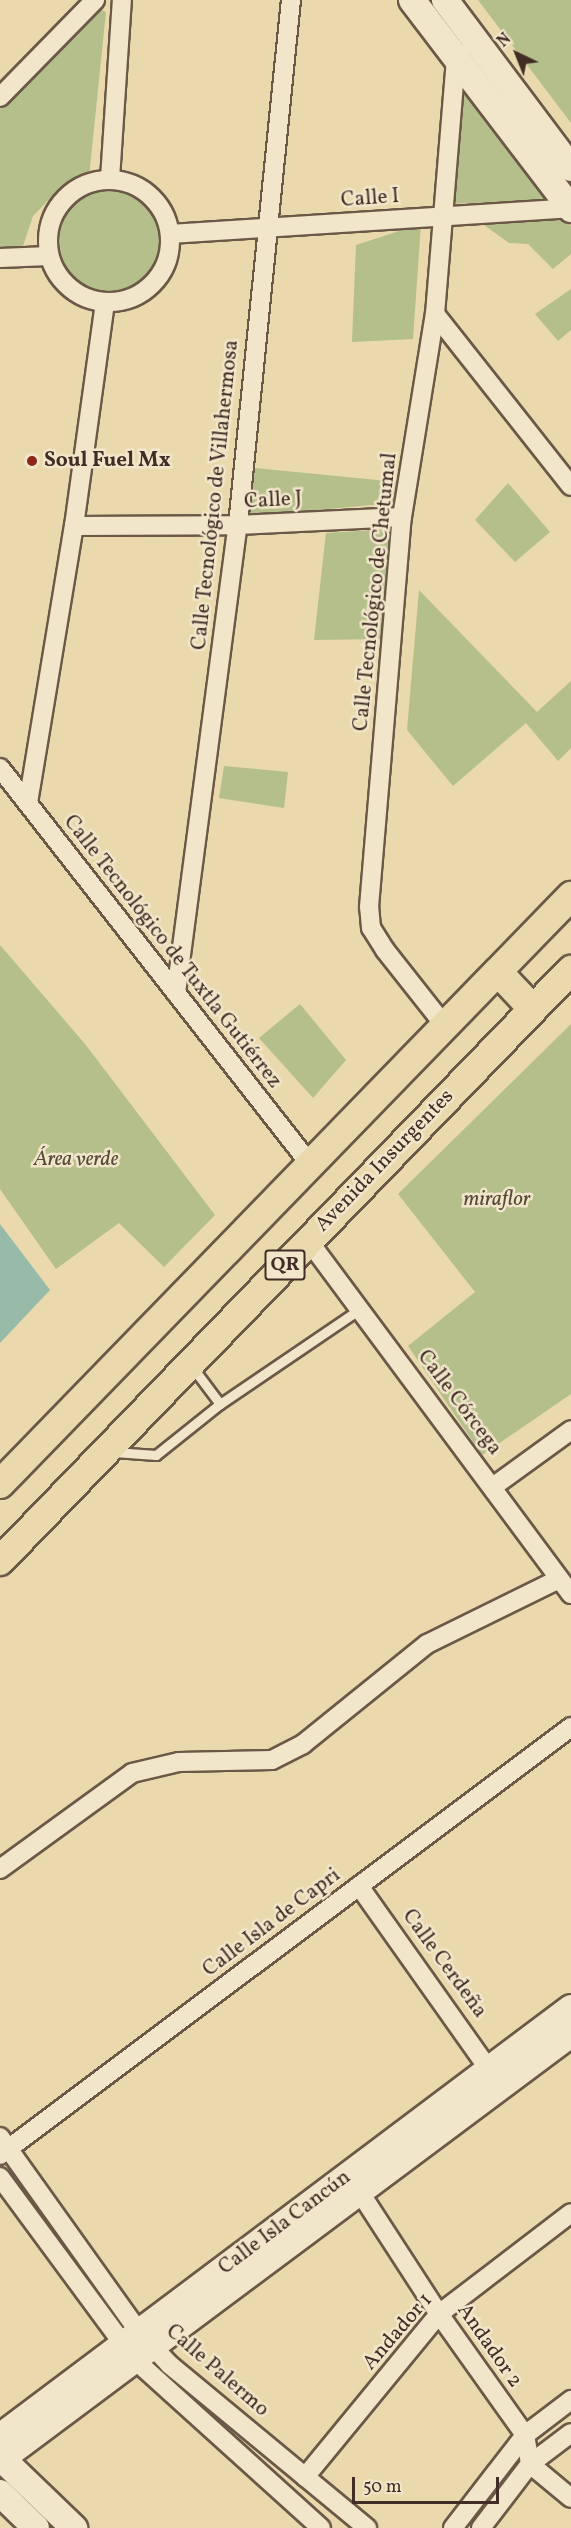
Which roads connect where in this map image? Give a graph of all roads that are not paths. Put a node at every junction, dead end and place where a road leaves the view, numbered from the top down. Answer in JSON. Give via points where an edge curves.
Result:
{"nodes":[{"id":1,"x":95,"y":0,"type":"edge"},
{"id":2,"x":122,"y":0,"type":"edge"},
{"id":3,"x":291,"y":0,"type":"edge"},
{"id":4,"x":412,"y":0,"type":"edge"},
{"id":5,"x":445,"y":0,"type":"edge"},
{"id":6,"x":474,"y":40,"type":"junction"},
{"id":7,"x":456,"y":58,"type":"junction"},
{"id":8,"x":0,"y":97,"type":"edge"},
{"id":9,"x":571,"y":168,"type":"edge"},
{"id":10,"x":110,"y":179,"type":"junction"},
{"id":11,"x":571,"y":208,"type":"edge"},
{"id":12,"x":441,"y":217,"type":"junction"},
{"id":13,"x":267,"y":228,"type":"junction"},
{"id":14,"x":171,"y":234,"type":"junction"},
{"id":15,"x":49,"y":256,"type":"junction"},
{"id":16,"x":0,"y":258,"type":"edge"},
{"id":17,"x":105,"y":302,"type":"junction"},
{"id":18,"x":435,"y":314,"type":"junction"},
{"id":19,"x":571,"y":486,"type":"edge"},
{"id":20,"x":402,"y":517,"type":"junction"},
{"id":21,"x":238,"y":525,"type":"junction"},
{"id":22,"x":74,"y":526,"type":"junction"},
{"id":23,"x":0,"y":768,"type":"edge"},
{"id":24,"x":28,"y":803,"type":"junction"},
{"id":25,"x":571,"y":896,"type":"edge"},
{"id":26,"x":571,"y":970,"type":"edge"},
{"id":27,"x":498,"y":972,"type":"junction"},
{"id":28,"x":176,"y":993,"type":"junction"},
{"id":29,"x":533,"y":1009,"type":"junction"},
{"id":30,"x":445,"y":1026,"type":"junction"},
{"id":31,"x":309,"y":1164,"type":"junction"},
{"id":32,"x":308,"y":1240,"type":"junction"},
{"id":33,"x":360,"y":1309,"type":"junction"},
{"id":34,"x":190,"y":1364,"type":"junction"},
{"id":35,"x":220,"y":1404,"type":"junction"},
{"id":36,"x":571,"y":1430,"type":"edge"},
{"id":37,"x":105,"y":1452,"type":"junction"},
{"id":38,"x":0,"y":1484,"type":"edge"},
{"id":39,"x":494,"y":1486,"type":"junction"},
{"id":40,"x":0,"y":1561,"type":"edge"},
{"id":41,"x":559,"y":1579,"type":"junction"},
{"id":42,"x":571,"y":1594,"type":"edge"},
{"id":43,"x":571,"y":1727,"type":"edge"},
{"id":44,"x":0,"y":1869,"type":"edge"},
{"id":45,"x":359,"y":1886,"type":"junction"},
{"id":46,"x":571,"y":2008,"type":"edge"},
{"id":47,"x":571,"y":2034,"type":"edge"},
{"id":48,"x":495,"y":2078,"type":"junction"},
{"id":49,"x":3,"y":2146,"type":"edge"},
{"id":50,"x":0,"y":2177,"type":"edge"},
{"id":51,"x":359,"y":2191,"type":"junction"},
{"id":52,"x":571,"y":2213,"type":"edge"},
{"id":53,"x":439,"y":2314,"type":"junction"},
{"id":54,"x":137,"y":2346,"type":"junction"},
{"id":55,"x":571,"y":2400,"type":"edge"},
{"id":56,"x":571,"y":2433,"type":"edge"},
{"id":57,"x":525,"y":2435,"type":"junction"},
{"id":58,"x":0,"y":2453,"type":"edge"},
{"id":59,"x":530,"y":2464,"type":"junction"},
{"id":60,"x":305,"y":2477,"type":"junction"},
{"id":61,"x":0,"y":2493,"type":"edge"},
{"id":62,"x":571,"y":2498,"type":"edge"},
{"id":63,"x":34,"y":2527,"type":"edge"},
{"id":64,"x":74,"y":2528,"type":"edge"},
{"id":65,"x":321,"y":2528,"type":"edge"},
{"id":66,"x":367,"y":2528,"type":"edge"},
{"id":67,"x":453,"y":2528,"type":"edge"},
{"id":68,"x":481,"y":2528,"type":"edge"}],
"edges":[{"from":1,"to":8,"type":"street"},
{"from":2,"to":10,"type":"street"},
{"from":3,"to":13,"type":"street","name":"Calle Tecnológico de Villahermosa"},
{"from":4,"to":7,"type":"street"},
{"from":5,"to":6,"type":"street"},
{"from":6,"to":7,"type":"street"},
{"from":6,"to":9,"type":"street"},
{"from":7,"to":11,"type":"street"},
{"from":7,"to":12,"type":"street","name":"Calle Tecnológico de Chetumal"},
{"from":10,"to":14,"type":"street","via":[[128,182],[158,201]]},
{"from":10,"to":15,"type":"street","via":[[83,186],[61,202],[51,219]]},
{"from":11,"to":12,"type":"street","name":"Calle I"},
{"from":12,"to":13,"type":"street","name":"Calle I"},
{"from":12,"to":18,"type":"street","name":"Calle Tecnológico de Chetumal"},
{"from":13,"to":14,"type":"street","name":"Calle I"},
{"from":13,"to":21,"type":"street","name":"Calle Tecnológico de Villahermosa"},
{"from":14,"to":17,"type":"street","via":[[169,256],[160,275],[145,291],[126,300]]},
{"from":15,"to":16,"type":"street"},
{"from":15,"to":17,"type":"street","via":[[69,288]]},
{"from":17,"to":22,"type":"street"},
{"from":18,"to":19,"type":"street"},
{"from":18,"to":20,"type":"street","name":"Calle Tecnológico de Chetumal"},
{"from":20,"to":21,"type":"street","name":"Calle J"},
{"from":20,"to":30,"type":"street","name":"Calle Tecnológico de Chetumal","via":[[369,907],[371,928]]},
{"from":21,"to":22,"type":"street","name":"Calle J"},
{"from":21,"to":28,"type":"street","name":"Calle Tecnológico de Villahermosa"},
{"from":22,"to":24,"type":"street"},
{"from":23,"to":24,"type":"street","name":"Calle Tecnológico de Tuxtla Gutiérrez"},
{"from":24,"to":28,"type":"street","name":"Calle Tecnológico de Tuxtla Gutiérrez"},
{"from":25,"to":27,"type":"main road","number":"QR"},
{"from":26,"to":29,"type":"main road","name":"Avenida Insurgentes","number":"QR"},
{"from":27,"to":29,"type":"main road"},
{"from":27,"to":30,"type":"main road","number":"QR"},
{"from":28,"to":31,"type":"street","name":"Calle Tecnológico de Tuxtla Gutiérrez"},
{"from":29,"to":32,"type":"main road","name":"Avenida Insurgentes","number":"QR"},
{"from":30,"to":31,"type":"main road","number":"QR"},
{"from":31,"to":38,"type":"main road","number":"QR"},
{"from":32,"to":33,"type":"street","name":"Calle Córcega"},
{"from":32,"to":34,"type":"main road","name":"Avenida Insurgentes","number":"QR"},
{"from":33,"to":35,"type":"lane"},
{"from":33,"to":39,"type":"street","name":"Calle Córcega"},
{"from":34,"to":35,"type":"lane"},
{"from":34,"to":37,"type":"main road","name":"Avenida Insurgentes","number":"QR"},
{"from":35,"to":37,"type":"lane","via":[[156,1455]]},
{"from":36,"to":39,"type":"street"},
{"from":37,"to":40,"type":"main road","name":"Avenida Insurgentes","number":"QR"},
{"from":39,"to":41,"type":"street","name":"Calle Córcega"},
{"from":41,"to":42,"type":"street","name":"Calle Córcega"},
{"from":41,"to":44,"type":"street","via":[[427,1644],[303,1744],[272,1760],[179,1762],[132,1773]]},
{"from":43,"to":45,"type":"street","name":"Calle Isla de Capri"},
{"from":45,"to":48,"type":"street","name":"Calle Cerdeña"},
{"from":45,"to":49,"type":"street","name":"Calle Isla de Capri"},
{"from":46,"to":48,"type":"street","name":"Calle Isla Cancún"},
{"from":47,"to":48,"type":"street","name":"Calle Isla Cancún"},
{"from":48,"to":51,"type":"street","name":"Calle Isla Cancún"},
{"from":48,"to":54,"type":"street","name":"Calle Isla Cancún"},
{"from":49,"to":54,"type":"street","name":"Calle Palermo"},
{"from":50,"to":54,"type":"street","name":"Calle Palermo"},
{"from":51,"to":53,"type":"street","name":"Andador 2"},
{"from":51,"to":54,"type":"street","name":"Calle Isla Cancún"},
{"from":52,"to":53,"type":"street","name":"Andador 1"},
{"from":53,"to":57,"type":"street","name":"Andador 2"},
{"from":53,"to":60,"type":"street","name":"Andador 1"},
{"from":54,"to":58,"type":"street","name":"Calle Isla Cancún"},
{"from":54,"to":60,"type":"street","name":"Calle Palermo"},
{"from":54,"to":65,"type":"street","name":"Calle Palermo"},
{"from":55,"to":57,"type":"street"},
{"from":56,"to":59,"type":"street"},
{"from":57,"to":59,"type":"street"},
{"from":57,"to":67,"type":"street"},
{"from":58,"to":64,"type":"street"},
{"from":59,"to":62,"type":"street"},
{"from":59,"to":68,"type":"street"},
{"from":60,"to":66,"type":"street","name":"Calle Palermo"},
{"from":61,"to":63,"type":"street"}]}
